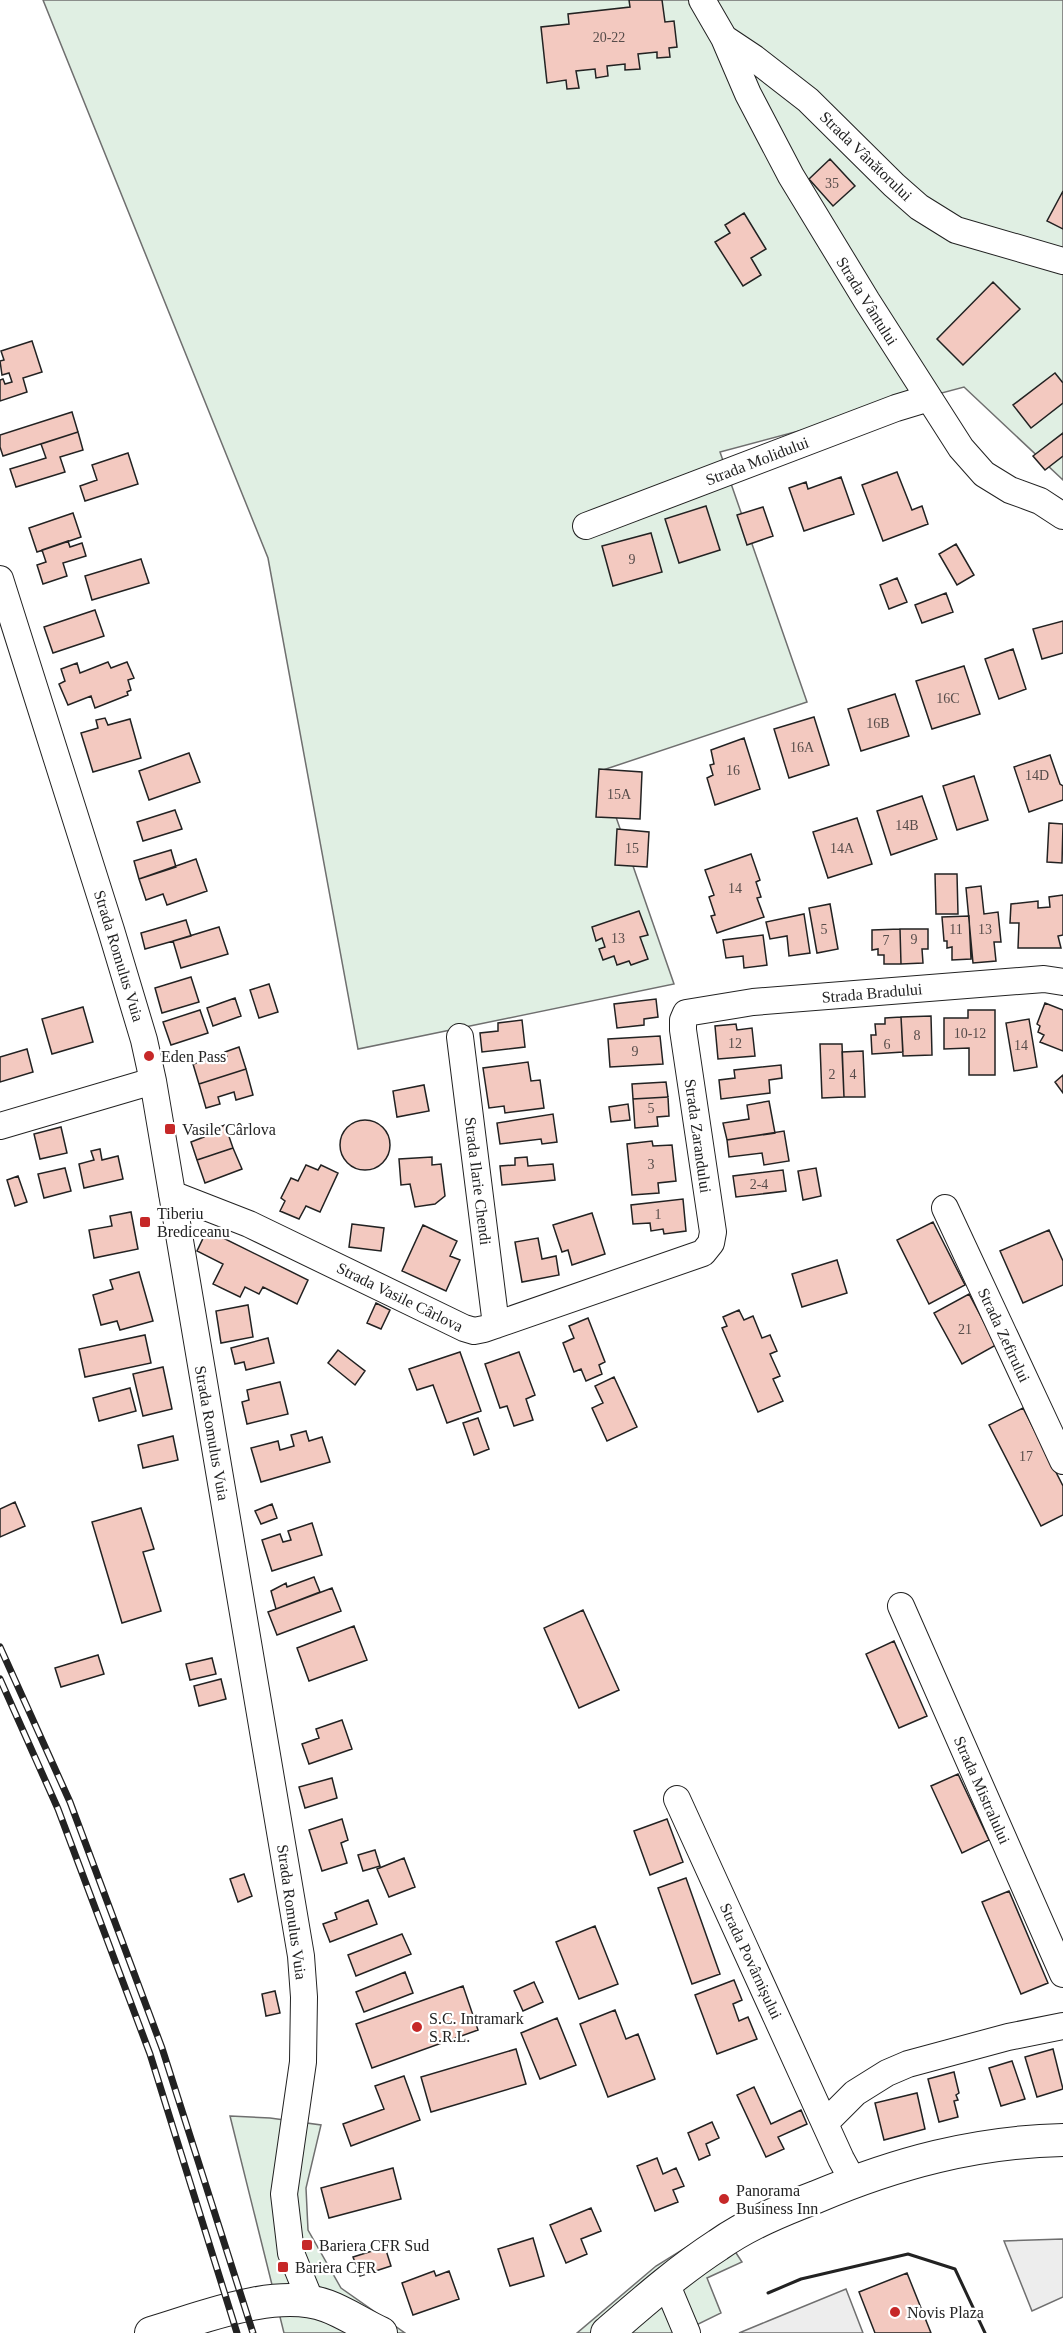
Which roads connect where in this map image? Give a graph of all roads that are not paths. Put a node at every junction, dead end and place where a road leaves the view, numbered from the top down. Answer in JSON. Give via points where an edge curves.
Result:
{"nodes":[{"id":1,"x":702,"y":0,"type":"edge"},
{"id":2,"x":724,"y":38,"type":"junction"},
{"id":3,"x":1063,"y":261,"type":"edge"},
{"id":4,"x":929,"y":398,"type":"junction"},
{"id":5,"x":1063,"y":516,"type":"edge"},
{"id":6,"x":586,"y":526,"type":"dead end"},
{"id":7,"x":0,"y":579,"type":"edge"},
{"id":8,"x":1063,"y":982,"type":"edge"},
{"id":9,"x":684,"y":1016,"type":"joint"},
{"id":10,"x":460,"y":1037,"type":"dead end"},
{"id":11,"x":153,"y":1081,"type":"junction"},
{"id":12,"x":0,"y":1126,"type":"edge"},
{"id":13,"x":172,"y":1194,"type":"junction"},
{"id":14,"x":945,"y":1209,"type":"dead end"},
{"id":15,"x":703,"y":1253,"type":"joint"},
{"id":16,"x":496,"y":1325,"type":"junction"},
{"id":17,"x":1063,"y":1461,"type":"edge"},
{"id":18,"x":901,"y":1606,"type":"dead end"},
{"id":19,"x":677,"y":1799,"type":"dead end"},
{"id":20,"x":1063,"y":1974,"type":"edge"},
{"id":21,"x":1063,"y":2026,"type":"edge"},
{"id":22,"x":825,"y":2123,"type":"junction"},
{"id":23,"x":1063,"y":2140,"type":"edge"},
{"id":24,"x":853,"y":2181,"type":"junction"},
{"id":25,"x":666,"y":2283,"type":"junction"},
{"id":26,"x":311,"y":2302,"type":"junction"},
{"id":27,"x":151,"y":2333,"type":"edge"},
{"id":28,"x":381,"y":2333,"type":"edge"},
{"id":29,"x":607,"y":2333,"type":"edge"},
{"id":30,"x":687,"y":2333,"type":"edge"}],
"edges":[{"from":1,"to":2,"type":"street","name":"Strada Vânătorului"},
{"from":2,"to":3,"type":"street","name":"Strada Vânătorului","via":[[808,100],[919,207],[956,230]]},
{"from":2,"to":4,"type":"street","name":"Strada Vântului","via":[[791,176]]},
{"from":4,"to":5,"type":"street","name":"Strada Vântului","via":[[984,474]]},
{"from":4,"to":6,"type":"street","name":"Strada Molidului"},
{"from":7,"to":11,"type":"street","name":"Strada Romulus Vuia","via":[[111,930]]},
{"from":8,"to":9,"type":"street","name":"Strada Bradului","via":[[1044,979],[753,1002],[691,1011]]},
{"from":9,"to":15,"type":"street","name":"Strada Zarandului","via":[[713,1232]]},
{"from":10,"to":16,"type":"street","name":"Strada Ilarie Chendi"},
{"from":11,"to":12,"type":"street"},
{"from":11,"to":13,"type":"street","name":"Strada Romulus Vuia"},
{"from":13,"to":16,"type":"street","name":"Strada Vasile Cârlova","via":[[249,1224],[465,1328],[474,1331]]},
{"from":13,"to":26,"type":"street","name":"Strada Romulus Vuia","via":[[301,1956],[303,2062],[284,2194],[291,2253]]},
{"from":14,"to":17,"type":"street","name":"Strada Zefirului"},
{"from":15,"to":16,"type":"street","name":"Strada Vasile Cârlova"},
{"from":18,"to":20,"type":"street","name":"Strada Mistralului"},
{"from":19,"to":22,"type":"street","name":"Strada Povârnișului"},
{"from":21,"to":22,"type":"street","via":[[908,2064],[855,2093]]},
{"from":22,"to":24,"type":"street","name":"Strada Povârnișului"},
{"from":23,"to":24,"type":"main road","via":[[986,2145]]},
{"from":24,"to":25,"type":"main road","via":[[739,2231]]},
{"from":25,"to":29,"type":"main road"},
{"from":25,"to":30,"type":"street"},
{"from":26,"to":27,"type":"main road","via":[[263,2302]]},
{"from":26,"to":28,"type":"main road","via":[[328,2306]]}]}
